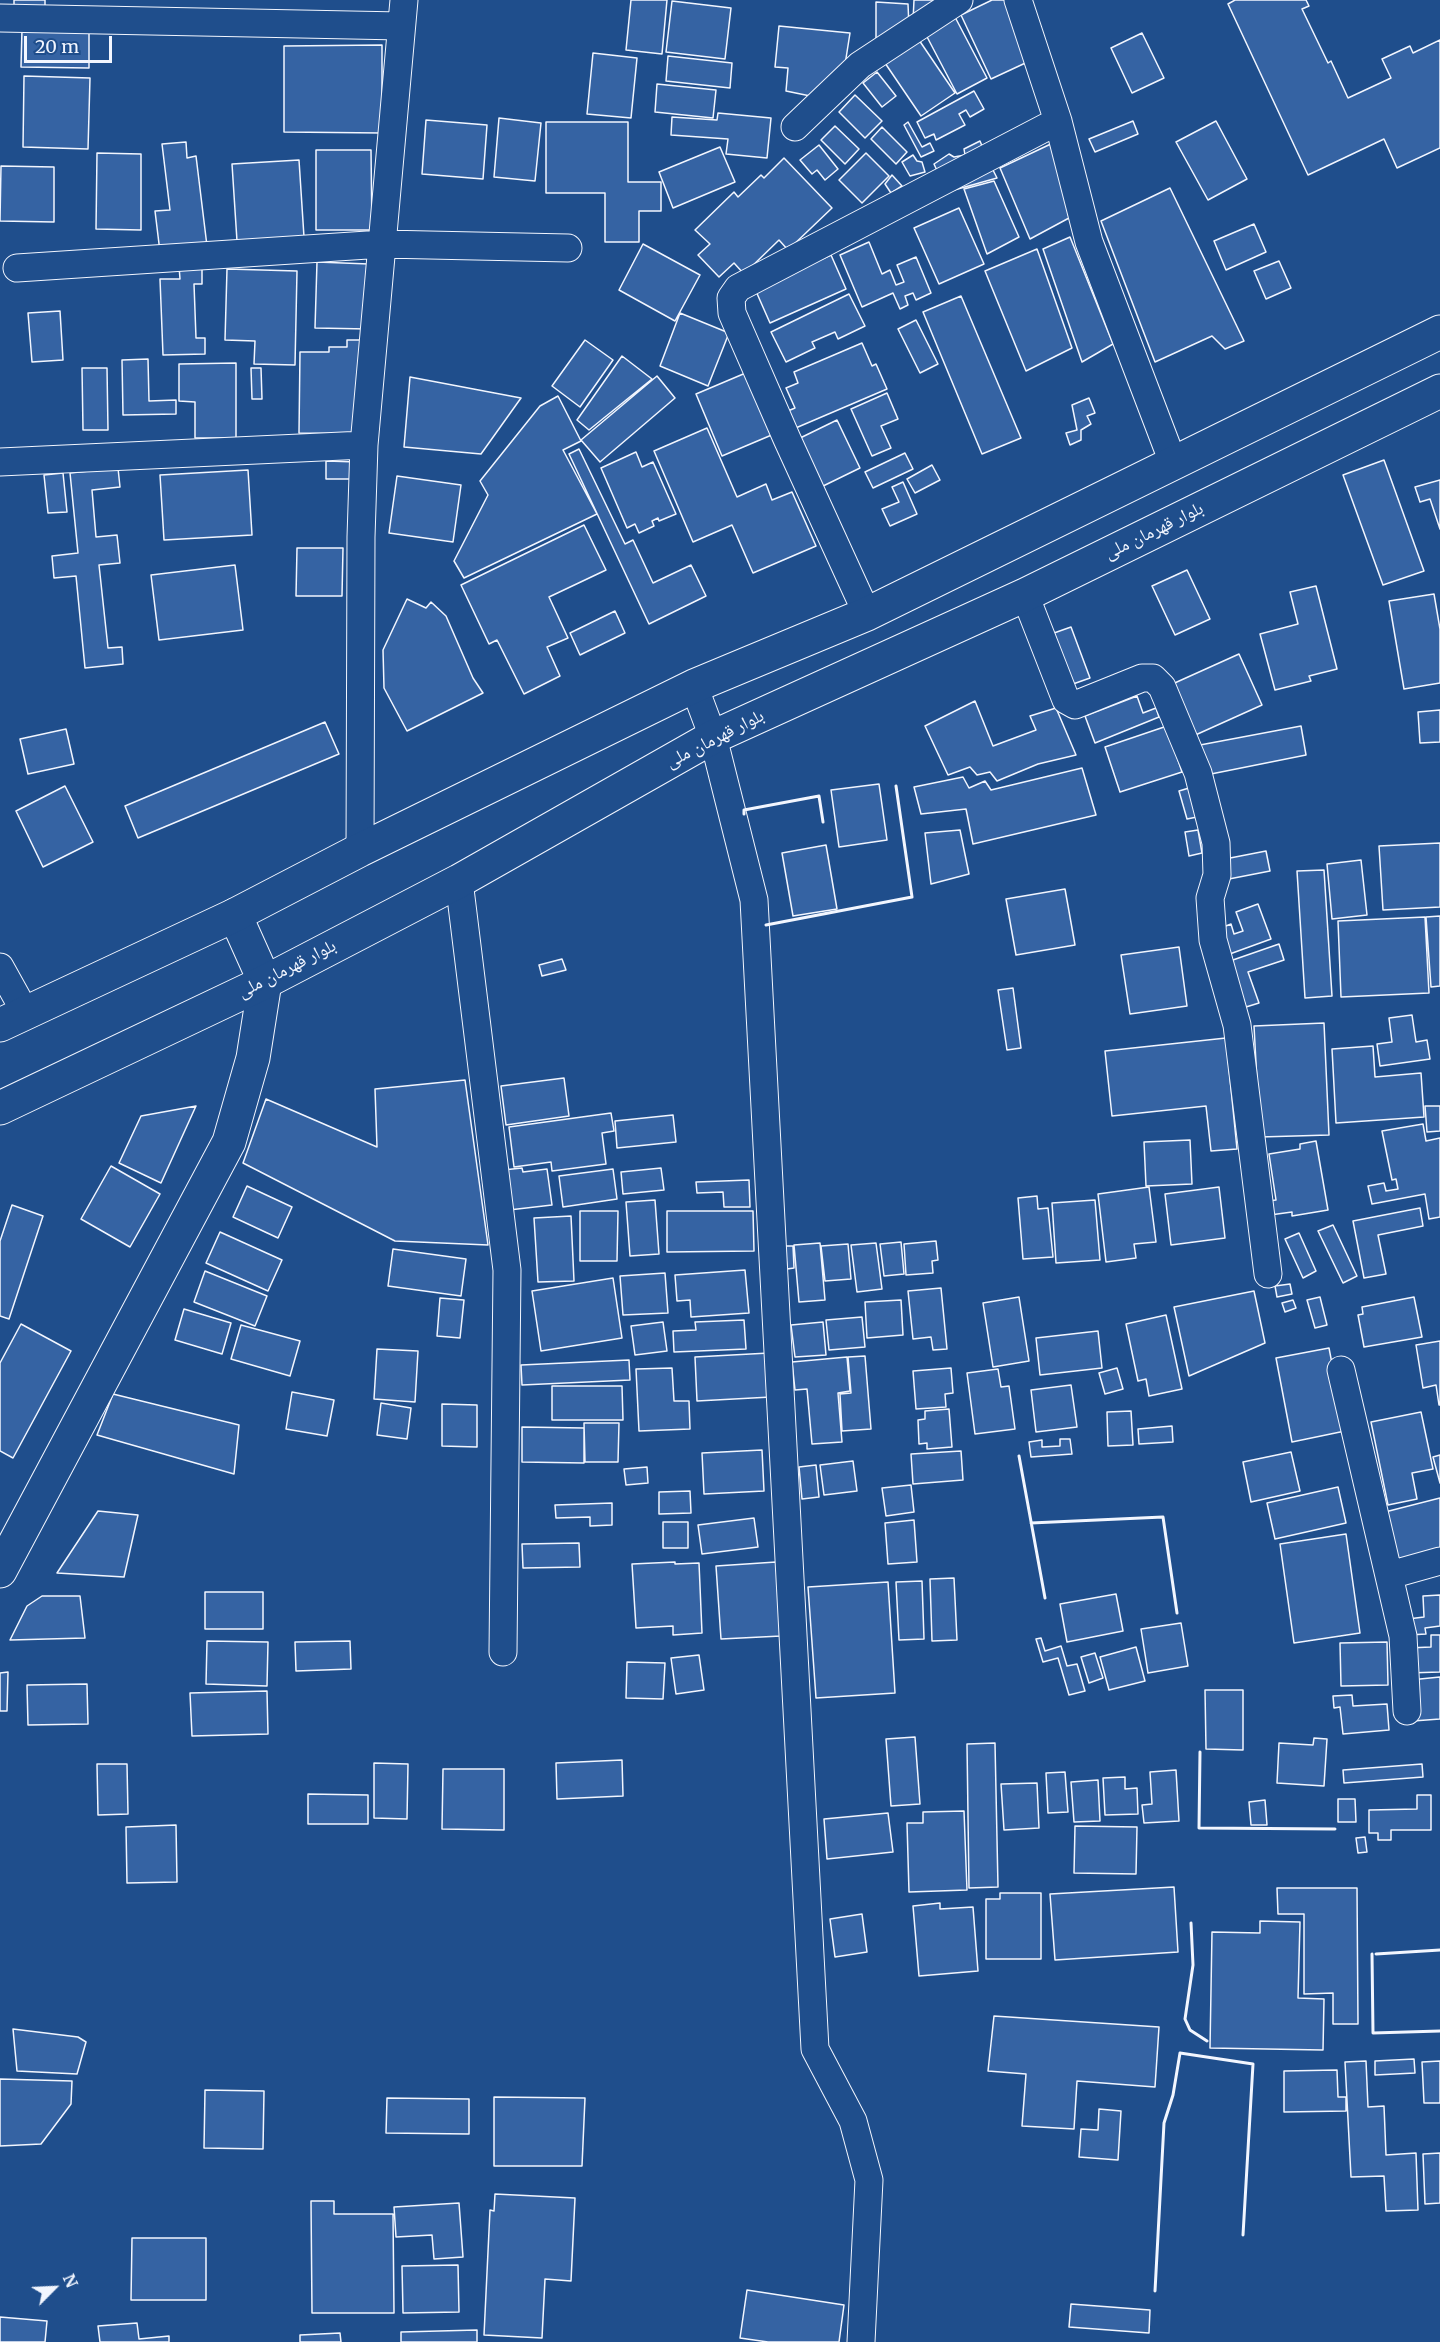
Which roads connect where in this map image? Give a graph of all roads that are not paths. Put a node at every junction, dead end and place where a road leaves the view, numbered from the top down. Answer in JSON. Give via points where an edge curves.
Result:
{"nodes":[{"id":1,"x":959,"y":0,"type":"edge"},
{"id":2,"x":1018,"y":0,"type":"edge"},
{"id":3,"x":402,"y":13,"type":"edge"},
{"id":4,"x":0,"y":18,"type":"edge"},
{"id":5,"x":1058,"y":122,"type":"junction"},
{"id":6,"x":795,"y":127,"type":"dead end"},
{"id":7,"x":383,"y":243,"type":"junction"},
{"id":8,"x":568,"y":248,"type":"dead end"},
{"id":9,"x":17,"y":268,"type":"dead end"},
{"id":10,"x":1440,"y":332,"type":"edge"},
{"id":11,"x":1440,"y":391,"type":"edge"},
{"id":12,"x":364,"y":445,"type":"junction"},
{"id":13,"x":0,"y":462,"type":"edge"},
{"id":14,"x":1174,"y":465,"type":"junction"},
{"id":15,"x":1025,"y":595,"type":"junction"},
{"id":16,"x":867,"y":614,"type":"junction"},
{"id":17,"x":694,"y":686,"type":"junction"},
{"id":18,"x":713,"y":737,"type":"junction"},
{"id":19,"x":360,"y":850,"type":"junction"},
{"id":20,"x":459,"y":881,"type":"junction"},
{"id":21,"x":235,"y":915,"type":"junction"},
{"id":22,"x":0,"y":967,"type":"edge"},
{"id":23,"x":265,"y":981,"type":"junction"},
{"id":24,"x":12,"y":1018,"type":"edge"},
{"id":25,"x":0,"y":1108,"type":"edge"},
{"id":26,"x":1268,"y":1274,"type":"dead end"},
{"id":27,"x":1341,"y":1370,"type":"dead end"},
{"id":28,"x":1440,"y":1561,"type":"edge"},
{"id":29,"x":0,"y":1571,"type":"edge"},
{"id":30,"x":1389,"y":1575,"type":"junction"},
{"id":31,"x":503,"y":1652,"type":"dead end"},
{"id":32,"x":1407,"y":1711,"type":"dead end"},
{"id":33,"x":861,"y":2342,"type":"edge"}],
"edges":[{"from":1,"to":6,"type":"street","via":[[860,65]]},
{"from":2,"to":5,"type":"street"},
{"from":3,"to":4,"type":"street"},
{"from":3,"to":7,"type":"street"},
{"from":5,"to":14,"type":"street","via":[[1089,242]]},
{"from":5,"to":16,"type":"street","via":[[738,288],[731,298],[732,313]]},
{"from":7,"to":8,"type":"street"},
{"from":7,"to":9,"type":"street"},
{"from":7,"to":12,"type":"street"},
{"from":10,"to":14,"type":"main road"},
{"from":11,"to":15,"type":"main road","name":"بلوار قهرمان ملی"},
{"from":12,"to":13,"type":"street"},
{"from":12,"to":19,"type":"street"},
{"from":14,"to":16,"type":"main road"},
{"from":15,"to":18,"type":"main road","name":"بلوار قهرمان ملی"},
{"from":15,"to":26,"type":"street","via":[[1066,700],[1075,705],[1142,678],[1153,678],[1162,687],[1198,773],[1216,843],[1217,875],[1210,898],[1213,940],[1237,1025]]},
{"from":16,"to":17,"type":"main road"},
{"from":17,"to":18,"type":"street"},
{"from":17,"to":19,"type":"main road"},
{"from":18,"to":20,"type":"main road","name":"بلوار قهرمان ملی"},
{"from":18,"to":33,"type":"street","via":[[754,900],[815,2049],[853,2121],[869,2180]]},
{"from":19,"to":21,"type":"main road"},
{"from":20,"to":23,"type":"main road","name":"بلوار قهرمان ملی"},
{"from":20,"to":31,"type":"street","via":[[507,1270]]},
{"from":21,"to":23,"type":"main road"},
{"from":21,"to":24,"type":"main road"},
{"from":22,"to":24,"type":"street"},
{"from":23,"to":25,"type":"main road","name":"بلوار قهرمان ملی"},
{"from":23,"to":29,"type":"main road","via":[[253,1058],[229,1142]]},
{"from":27,"to":30,"type":"street"},
{"from":28,"to":30,"type":"street"},
{"from":30,"to":32,"type":"street","via":[[1403,1636]]}]}
